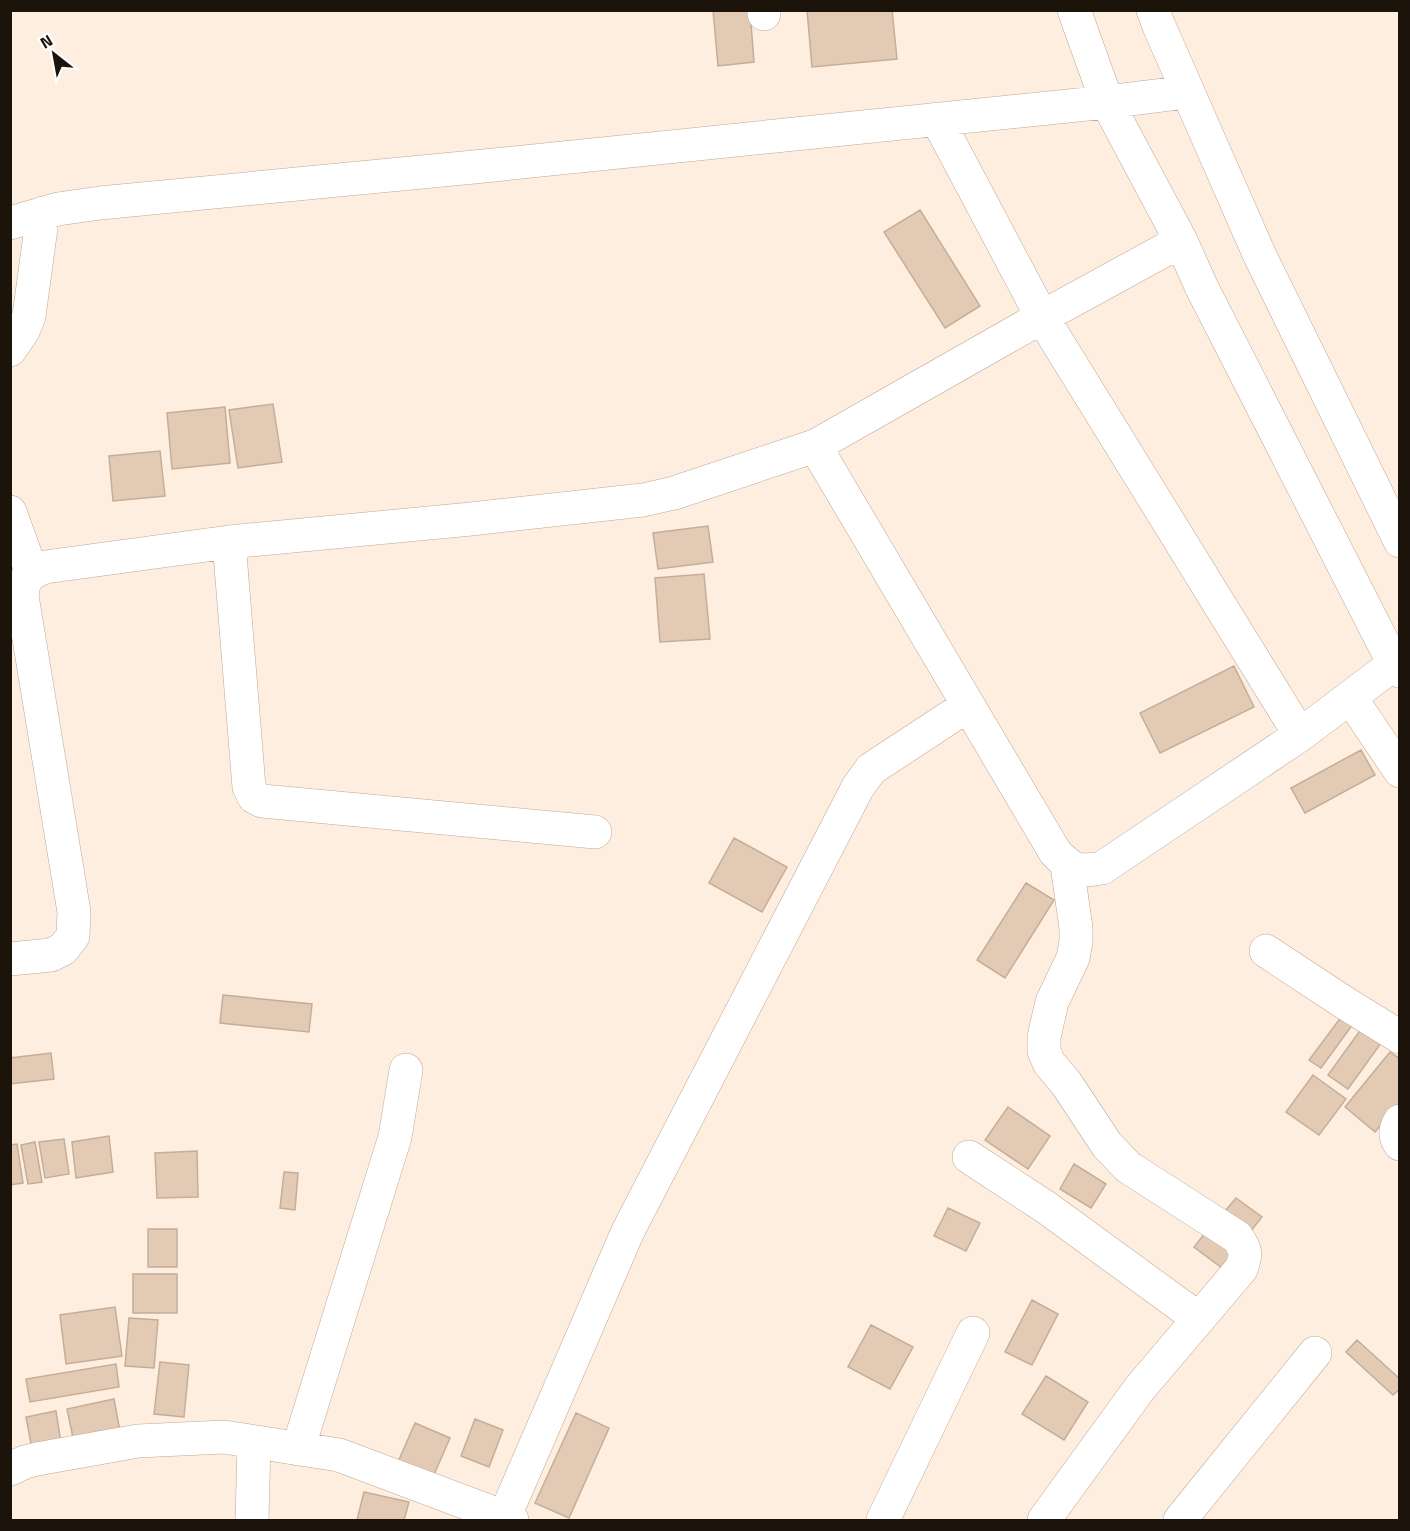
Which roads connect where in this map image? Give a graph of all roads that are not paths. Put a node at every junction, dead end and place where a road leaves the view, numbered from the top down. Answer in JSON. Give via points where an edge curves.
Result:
{"nodes":[{"id":1,"x":1074,"y":10,"type":"edge"},
{"id":2,"x":1153,"y":10,"type":"edge"},
{"id":3,"x":1187,"y":92,"type":"junction"},
{"id":4,"x":1107,"y":102,"type":"junction"},
{"id":5,"x":937,"y":119,"type":"junction"},
{"id":6,"x":43,"y":213,"type":"junction"},
{"id":7,"x":10,"y":223,"type":"edge"},
{"id":8,"x":1181,"y":241,"type":"junction"},
{"id":9,"x":1042,"y":317,"type":"junction"},
{"id":10,"x":10,"y":350,"type":"edge"},
{"id":11,"x":814,"y":446,"type":"junction"},
{"id":12,"x":10,"y":512,"type":"edge"},
{"id":13,"x":1400,"y":541,"type":"edge"},
{"id":14,"x":229,"y":542,"type":"junction"},
{"id":15,"x":32,"y":573,"type":"junction"},
{"id":16,"x":1397,"y":668,"type":"edge"},
{"id":17,"x":1350,"y":697,"type":"junction"},
{"id":18,"x":967,"y":706,"type":"junction"},
{"id":19,"x":1300,"y":735,"type":"junction"},
{"id":20,"x":1400,"y":771,"type":"edge"},
{"id":21,"x":595,"y":832,"type":"dead end"},
{"id":22,"x":1067,"y":865,"type":"junction"},
{"id":23,"x":1266,"y":951,"type":"dead end"},
{"id":24,"x":10,"y":959,"type":"edge"},
{"id":25,"x":1400,"y":1037,"type":"edge"},
{"id":26,"x":406,"y":1070,"type":"dead end"},
{"id":27,"x":1400,"y":1121,"type":"edge"},
{"id":28,"x":1400,"y":1144,"type":"edge"},
{"id":29,"x":969,"y":1157,"type":"dead end"},
{"id":30,"x":1199,"y":1319,"type":"junction"},
{"id":31,"x":973,"y":1333,"type":"dead end"},
{"id":32,"x":1316,"y":1353,"type":"dead end"},
{"id":33,"x":254,"y":1442,"type":"junction"},
{"id":34,"x":298,"y":1449,"type":"junction"},
{"id":35,"x":11,"y":1461,"type":"edge"},
{"id":36,"x":508,"y":1520,"type":"edge"},
{"id":37,"x":252,"y":1521,"type":"edge"},
{"id":38,"x":883,"y":1521,"type":"edge"},
{"id":39,"x":1044,"y":1521,"type":"edge"},
{"id":40,"x":1179,"y":1521,"type":"edge"}],
"edges":[{"from":1,"to":4,"type":"street"},
{"from":2,"to":3,"type":"street"},
{"from":3,"to":4,"type":"street"},
{"from":3,"to":13,"type":"street","via":[[1260,256]]},
{"from":4,"to":5,"type":"street"},
{"from":4,"to":8,"type":"street"},
{"from":5,"to":6,"type":"street","via":[[100,203]]},
{"from":5,"to":9,"type":"street"},
{"from":6,"to":7,"type":"street"},
{"from":6,"to":10,"type":"street","via":[[29,316]]},
{"from":8,"to":9,"type":"street"},
{"from":8,"to":16,"type":"street"},
{"from":9,"to":11,"type":"street"},
{"from":9,"to":19,"type":"street"},
{"from":11,"to":14,"type":"street","via":[[643,500]]},
{"from":11,"to":18,"type":"street"},
{"from":12,"to":15,"type":"street"},
{"from":14,"to":15,"type":"street","via":[[45,567]]},
{"from":14,"to":21,"type":"street","via":[[249,787],[254,797],[262,801]]},
{"from":15,"to":24,"type":"street","via":[[24,582],[22,596],[74,912],[73,936],[63,949],[51,955]]},
{"from":16,"to":17,"type":"street"},
{"from":17,"to":19,"type":"street"},
{"from":17,"to":20,"type":"street"},
{"from":18,"to":22,"type":"street","via":[[1055,852]]},
{"from":18,"to":36,"type":"street","via":[[871,769],[858,787],[628,1231]]},
{"from":19,"to":22,"type":"street","via":[[1102,868],[1083,871]]},
{"from":22,"to":30,"type":"street","via":[[1076,942],[1073,958],[1052,1002],[1044,1051],[1096,1130],[1128,1167],[1225,1228],[1244,1247],[1246,1258],[1241,1269]]},
{"from":23,"to":25,"type":"street"},
{"from":26,"to":34,"type":"street","via":[[395,1137]]},
{"from":27,"to":28,"type":"street","via":[[1396,1138]]},
{"from":29,"to":30,"type":"street","via":[[1047,1208]]},
{"from":30,"to":39,"type":"street","via":[[1140,1388]]},
{"from":31,"to":38,"type":"street"},
{"from":32,"to":40,"type":"street"},
{"from":33,"to":34,"type":"street"},
{"from":33,"to":35,"type":"street","via":[[224,1437],[144,1440]]},
{"from":33,"to":37,"type":"street"},
{"from":34,"to":36,"type":"street","via":[[339,1455]]}]}
